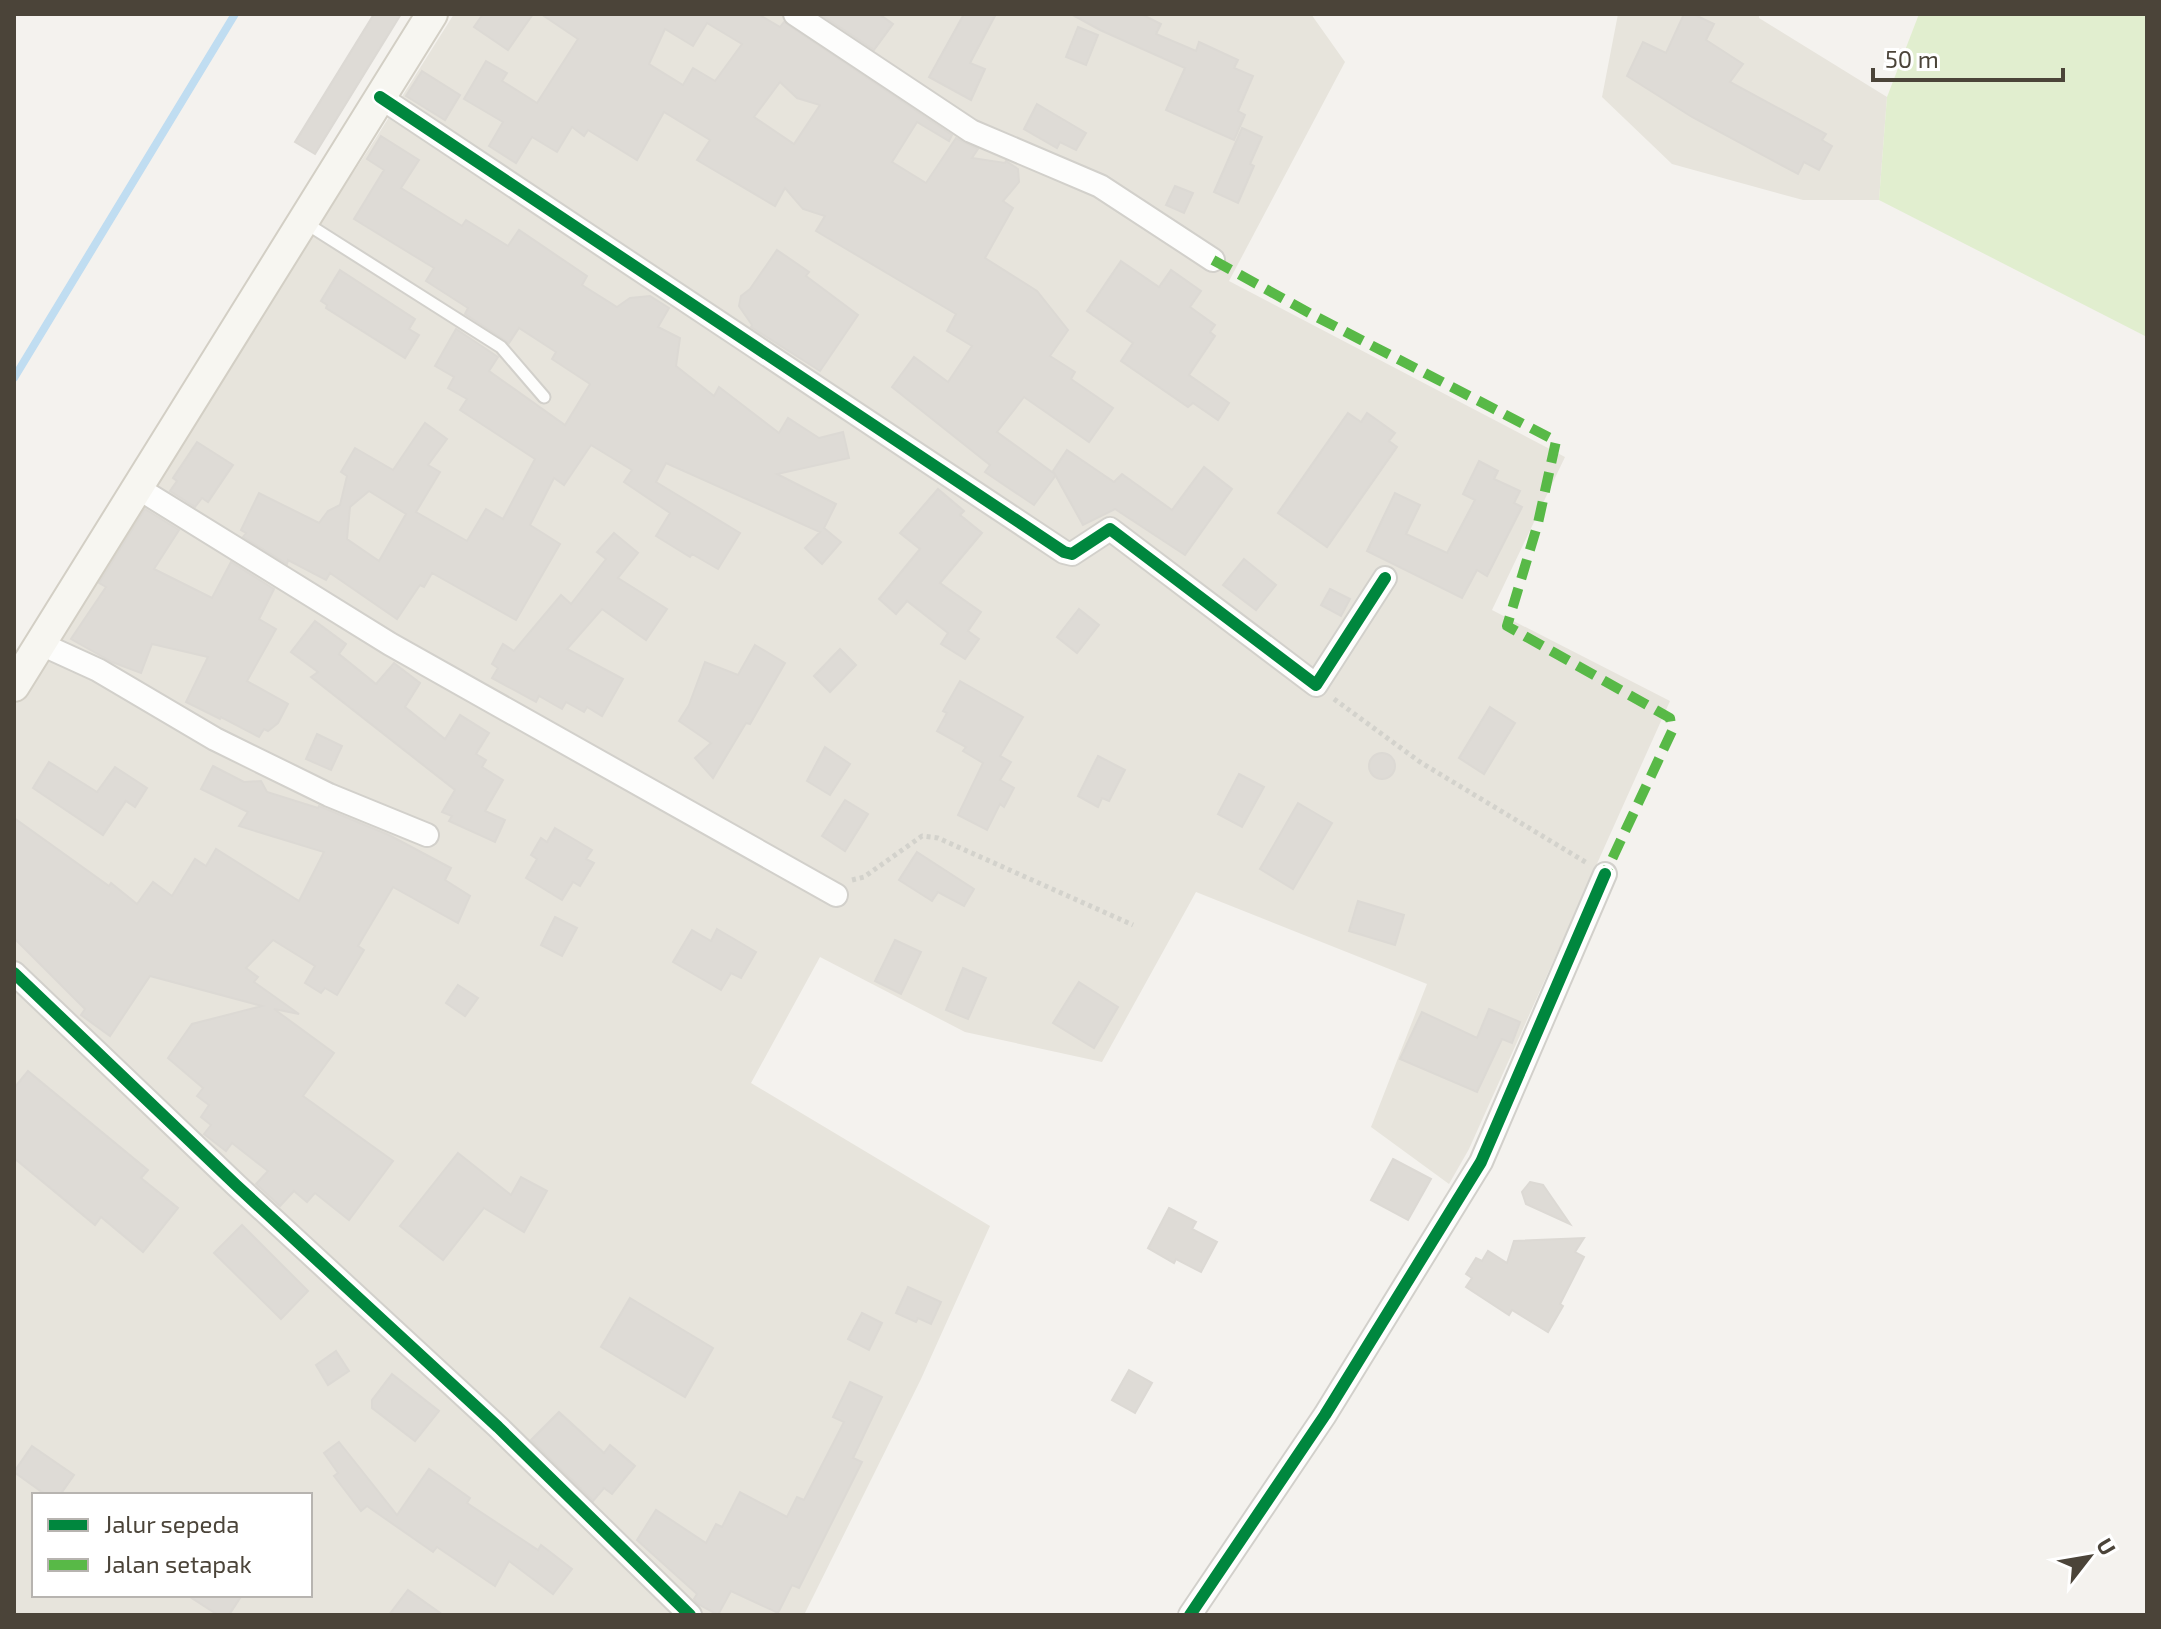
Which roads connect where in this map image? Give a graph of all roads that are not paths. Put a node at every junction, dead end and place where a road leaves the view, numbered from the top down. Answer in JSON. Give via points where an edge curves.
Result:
{"nodes":[{"id":1,"x":432,"y":14,"type":"edge"},
{"id":2,"x":795,"y":14,"type":"edge"},
{"id":3,"x":380,"y":97,"type":"junction"},
{"id":4,"x":304,"y":221,"type":"junction"},
{"id":5,"x":1213,"y":260,"type":"dead end"},
{"id":6,"x":544,"y":397,"type":"dead end"},
{"id":7,"x":138,"y":488,"type":"junction"},
{"id":8,"x":1385,"y":578,"type":"dead end"},
{"id":9,"x":41,"y":644,"type":"junction"},
{"id":10,"x":14,"y":686,"type":"edge"},
{"id":11,"x":427,"y":835,"type":"dead end"},
{"id":12,"x":1605,"y":874,"type":"road end"},
{"id":13,"x":836,"y":895,"type":"road end"},
{"id":14,"x":14,"y":973,"type":"edge"},
{"id":15,"x":690,"y":1615,"type":"edge"},
{"id":16,"x":1190,"y":1615,"type":"edge"}],
"edges":[{"from":1,"to":3,"type":"main road"},
{"from":2,"to":5,"type":"street","via":[[971,131],[1100,186]]},
{"from":3,"to":4,"type":"main road"},
{"from":3,"to":8,"type":"street","via":[[1064,552],[1072,554],[1110,529],[1316,685]]},
{"from":4,"to":6,"type":"lane","via":[[501,347]]},
{"from":4,"to":7,"type":"main road"},
{"from":7,"to":9,"type":"main road"},
{"from":7,"to":13,"type":"street","via":[[390,644]]},
{"from":9,"to":10,"type":"main road"},
{"from":9,"to":11,"type":"street","via":[[98,670],[215,739]]},
{"from":12,"to":16,"type":"street","via":[[1481,1162],[1325,1415]]},
{"from":14,"to":15,"type":"street","via":[[498,1427]]}]}
